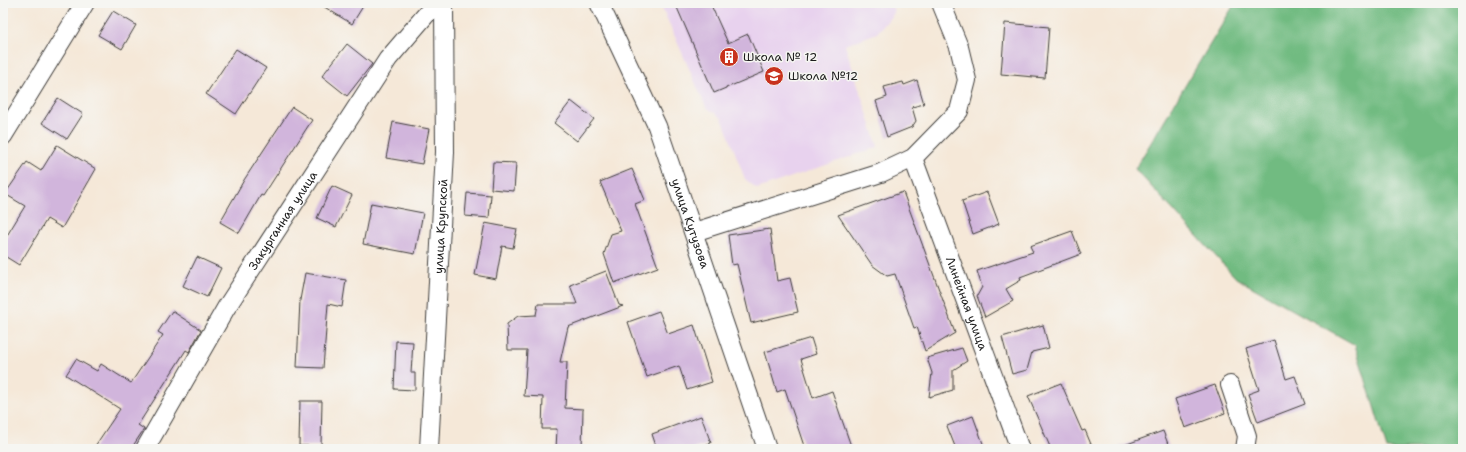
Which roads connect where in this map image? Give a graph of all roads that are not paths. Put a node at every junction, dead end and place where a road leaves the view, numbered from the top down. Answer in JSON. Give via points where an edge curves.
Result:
{"nodes":[{"id":1,"x":85,"y":3,"type":"edge"},
{"id":2,"x":436,"y":3,"type":"edge"},
{"id":3,"x":444,"y":3,"type":"edge"},
{"id":4,"x":599,"y":3,"type":"edge"},
{"id":5,"x":941,"y":3,"type":"edge"},
{"id":6,"x":3,"y":136,"type":"edge"},
{"id":7,"x":913,"y":158,"type":"junction"},
{"id":8,"x":694,"y":232,"type":"junction"},
{"id":9,"x":1230,"y":385,"type":"dead end"},
{"id":10,"x":145,"y":449,"type":"edge"},
{"id":11,"x":429,"y":449,"type":"edge"},
{"id":12,"x":767,"y":449,"type":"edge"},
{"id":13,"x":1020,"y":449,"type":"edge"},
{"id":14,"x":1245,"y":449,"type":"edge"}],
"edges":[{"from":1,"to":6,"type":"street"},
{"from":2,"to":10,"type":"street","name":"Закурганная улица","via":[[388,60],[226,308]]},
{"from":3,"to":11,"type":"street","name":"улица Крупской","via":[[445,152]]},
{"from":4,"to":8,"type":"street","name":"улица Кутузова","via":[[657,126]]},
{"from":5,"to":7,"type":"street","via":[[959,47],[967,80],[959,111]]},
{"from":7,"to":8,"type":"street","via":[[881,173]]},
{"from":7,"to":13,"type":"street","name":"Линейная улица"},
{"from":8,"to":12,"type":"street","name":"улица Кутузова"},
{"from":9,"to":14,"type":"street","via":[[1247,436]]}]}
